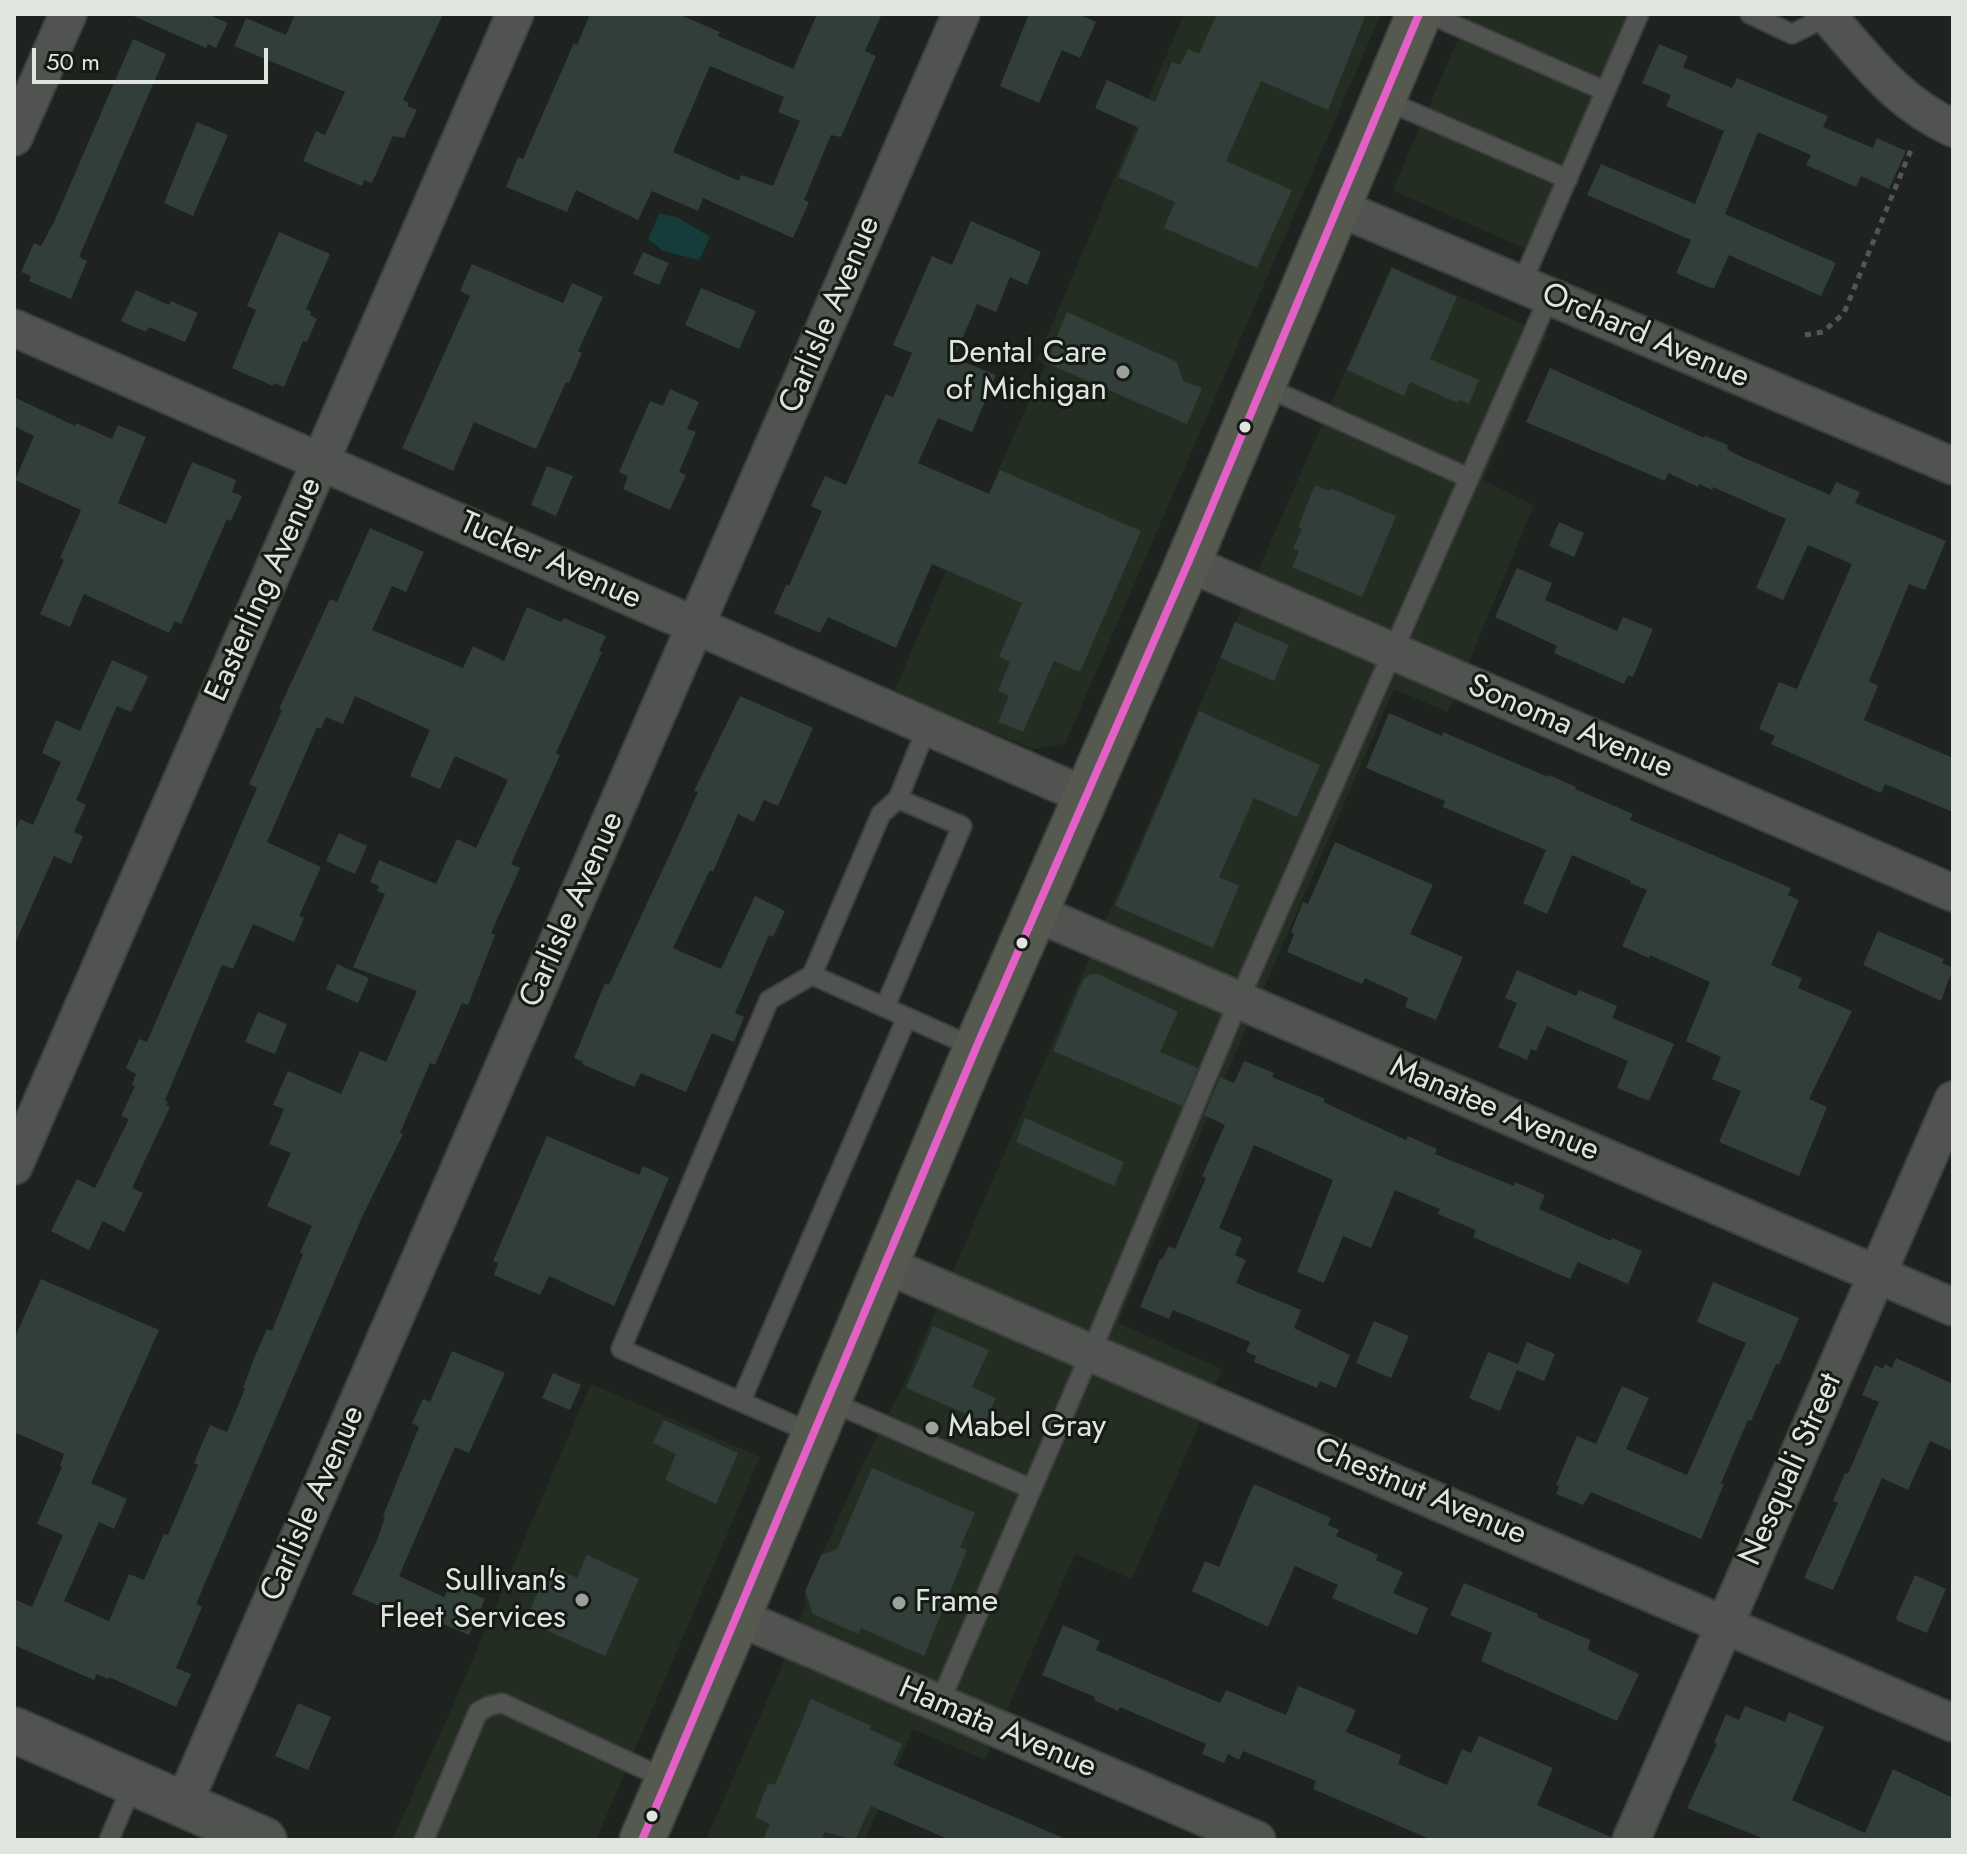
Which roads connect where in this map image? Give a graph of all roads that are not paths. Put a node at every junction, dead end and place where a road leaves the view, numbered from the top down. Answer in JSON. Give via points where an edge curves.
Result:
{"nodes":[{"id":1,"x":68,"y":14,"type":"edge"},
{"id":2,"x":515,"y":14,"type":"edge"},
{"id":3,"x":961,"y":14,"type":"edge"},
{"id":4,"x":1419,"y":14,"type":"edge"},
{"id":5,"x":1429,"y":14,"type":"edge"},
{"id":6,"x":1639,"y":14,"type":"edge"},
{"id":7,"x":1750,"y":14,"type":"edge"},
{"id":8,"x":1824,"y":14,"type":"edge"},
{"id":9,"x":1605,"y":91,"type":"junction"},
{"id":10,"x":1382,"y":99,"type":"junction"},
{"id":11,"x":1953,"y":128,"type":"edge"},
{"id":12,"x":14,"y":137,"type":"edge"},
{"id":13,"x":1568,"y":179,"type":"junction"},
{"id":14,"x":1337,"y":207,"type":"junction"},
{"id":15,"x":1535,"y":291,"type":"junction"},
{"id":16,"x":14,"y":328,"type":"edge"},
{"id":17,"x":1261,"y":385,"type":"junction"},
{"id":18,"x":321,"y":461,"type":"junction"},
{"id":19,"x":1953,"y":466,"type":"edge"},
{"id":20,"x":1469,"y":478,"type":"junction"},
{"id":21,"x":1188,"y":563,"type":"junction"},
{"id":22,"x":696,"y":626,"type":"junction"},
{"id":23,"x":1392,"y":652,"type":"junction"},
{"id":24,"x":927,"y":727,"type":"junction"},
{"id":25,"x":1086,"y":796,"type":"junction"},
{"id":26,"x":898,"y":799,"type":"junction"},
{"id":27,"x":1953,"y":893,"type":"edge"},
{"id":28,"x":1036,"y":913,"type":"junction"},
{"id":29,"x":812,"y":975,"type":"junction"},
{"id":30,"x":1239,"y":1000,"type":"junction"},
{"id":31,"x":885,"y":1007,"type":"junction"},
{"id":32,"x":907,"y":1017,"type":"junction"},
{"id":33,"x":976,"y":1048,"type":"junction"},
{"id":34,"x":1953,"y":1100,"type":"edge"},
{"id":35,"x":14,"y":1166,"type":"edge"},
{"id":36,"x":886,"y":1265,"type":"junction"},
{"id":37,"x":1878,"y":1275,"type":"junction"},
{"id":38,"x":1953,"y":1307,"type":"edge"},
{"id":39,"x":1091,"y":1352,"type":"junction"},
{"id":40,"x":741,"y":1401,"type":"junction"},
{"id":41,"x":821,"y":1417,"type":"junction"},
{"id":42,"x":1032,"y":1489,"type":"junction"},
{"id":43,"x":738,"y":1617,"type":"junction"},
{"id":44,"x":1725,"y":1625,"type":"junction"},
{"id":45,"x":939,"y":1704,"type":"junction"},
{"id":46,"x":1953,"y":1723,"type":"edge"},
{"id":47,"x":14,"y":1730,"type":"edge"},
{"id":48,"x":668,"y":1780,"type":"junction"},
{"id":49,"x":133,"y":1783,"type":"junction"},
{"id":50,"x":183,"y":1805,"type":"junction"},
{"id":51,"x":109,"y":1840,"type":"edge"},
{"id":52,"x":264,"y":1840,"type":"edge"},
{"id":53,"x":424,"y":1840,"type":"edge"},
{"id":54,"x":642,"y":1840,"type":"edge"},
{"id":55,"x":1257,"y":1840,"type":"edge"},
{"id":56,"x":1631,"y":1840,"type":"edge"}],
"edges":[{"from":1,"to":12,"type":"street"},
{"from":2,"to":18,"type":"street","name":"Easterling Avenue"},
{"from":3,"to":22,"type":"street","name":"Carlisle Avenue"},
{"from":4,"to":10,"type":"main road"},
{"from":5,"to":9,"type":"lane"},
{"from":6,"to":9,"type":"lane"},
{"from":7,"to":8,"type":"lane","via":[[1792,34]]},
{"from":8,"to":11,"type":"street","via":[[1893,90]]},
{"from":9,"to":13,"type":"lane"},
{"from":10,"to":13,"type":"lane"},
{"from":10,"to":14,"type":"main road"},
{"from":13,"to":15,"type":"lane"},
{"from":14,"to":15,"type":"street","name":"Orchard Avenue"},
{"from":14,"to":17,"type":"main road"},
{"from":15,"to":19,"type":"street","name":"Orchard Avenue"},
{"from":15,"to":20,"type":"lane"},
{"from":16,"to":18,"type":"street","name":"Tucker Avenue"},
{"from":17,"to":20,"type":"lane"},
{"from":17,"to":21,"type":"main road"},
{"from":18,"to":22,"type":"street","name":"Tucker Avenue"},
{"from":18,"to":35,"type":"street","name":"Easterling Avenue"},
{"from":20,"to":23,"type":"lane"},
{"from":21,"to":23,"type":"street","name":"Sonoma Avenue"},
{"from":21,"to":25,"type":"main road"},
{"from":22,"to":24,"type":"street","name":"Tucker Avenue"},
{"from":22,"to":50,"type":"street","name":"Carlisle Avenue"},
{"from":23,"to":27,"type":"street","name":"Sonoma Avenue"},
{"from":23,"to":30,"type":"lane"},
{"from":24,"to":25,"type":"street","name":"Tucker Avenue"},
{"from":24,"to":26,"type":"lane"},
{"from":25,"to":28,"type":"main road"},
{"from":26,"to":29,"type":"lane","via":[[881,814]]},
{"from":26,"to":31,"type":"lane","via":[[962,826]]},
{"from":28,"to":30,"type":"street","name":"Manatee Avenue"},
{"from":28,"to":33,"type":"main road"},
{"from":29,"to":31,"type":"lane"},
{"from":29,"to":40,"type":"lane","via":[[769,1000],[621,1349]]},
{"from":30,"to":37,"type":"street","name":"Manatee Avenue"},
{"from":30,"to":39,"type":"lane"},
{"from":31,"to":32,"type":"lane"},
{"from":32,"to":33,"type":"lane"},
{"from":32,"to":40,"type":"lane"},
{"from":33,"to":36,"type":"main road"},
{"from":34,"to":37,"type":"street","name":"Nesquali Street"},
{"from":36,"to":39,"type":"street","name":"Chestnut Avenue"},
{"from":36,"to":41,"type":"main road"},
{"from":37,"to":38,"type":"street","name":"Manatee Avenue"},
{"from":37,"to":44,"type":"street","name":"Nesquali Street"},
{"from":39,"to":42,"type":"lane"},
{"from":39,"to":44,"type":"street","name":"Chestnut Avenue"},
{"from":40,"to":41,"type":"lane"},
{"from":41,"to":42,"type":"lane"},
{"from":41,"to":43,"type":"main road"},
{"from":42,"to":45,"type":"lane"},
{"from":43,"to":45,"type":"street","name":"Hamata Avenue"},
{"from":43,"to":48,"type":"main road"},
{"from":44,"to":46,"type":"street","name":"Chestnut Avenue"},
{"from":44,"to":56,"type":"street","name":"Nesquali Street"},
{"from":45,"to":55,"type":"street","name":"Hamata Avenue"},
{"from":47,"to":49,"type":"street"},
{"from":48,"to":53,"type":"lane","via":[[502,1703],[489,1706],[478,1712]]},
{"from":48,"to":54,"type":"main road"},
{"from":49,"to":50,"type":"street"},
{"from":49,"to":51,"type":"lane"},
{"from":50,"to":52,"type":"street"}]}
